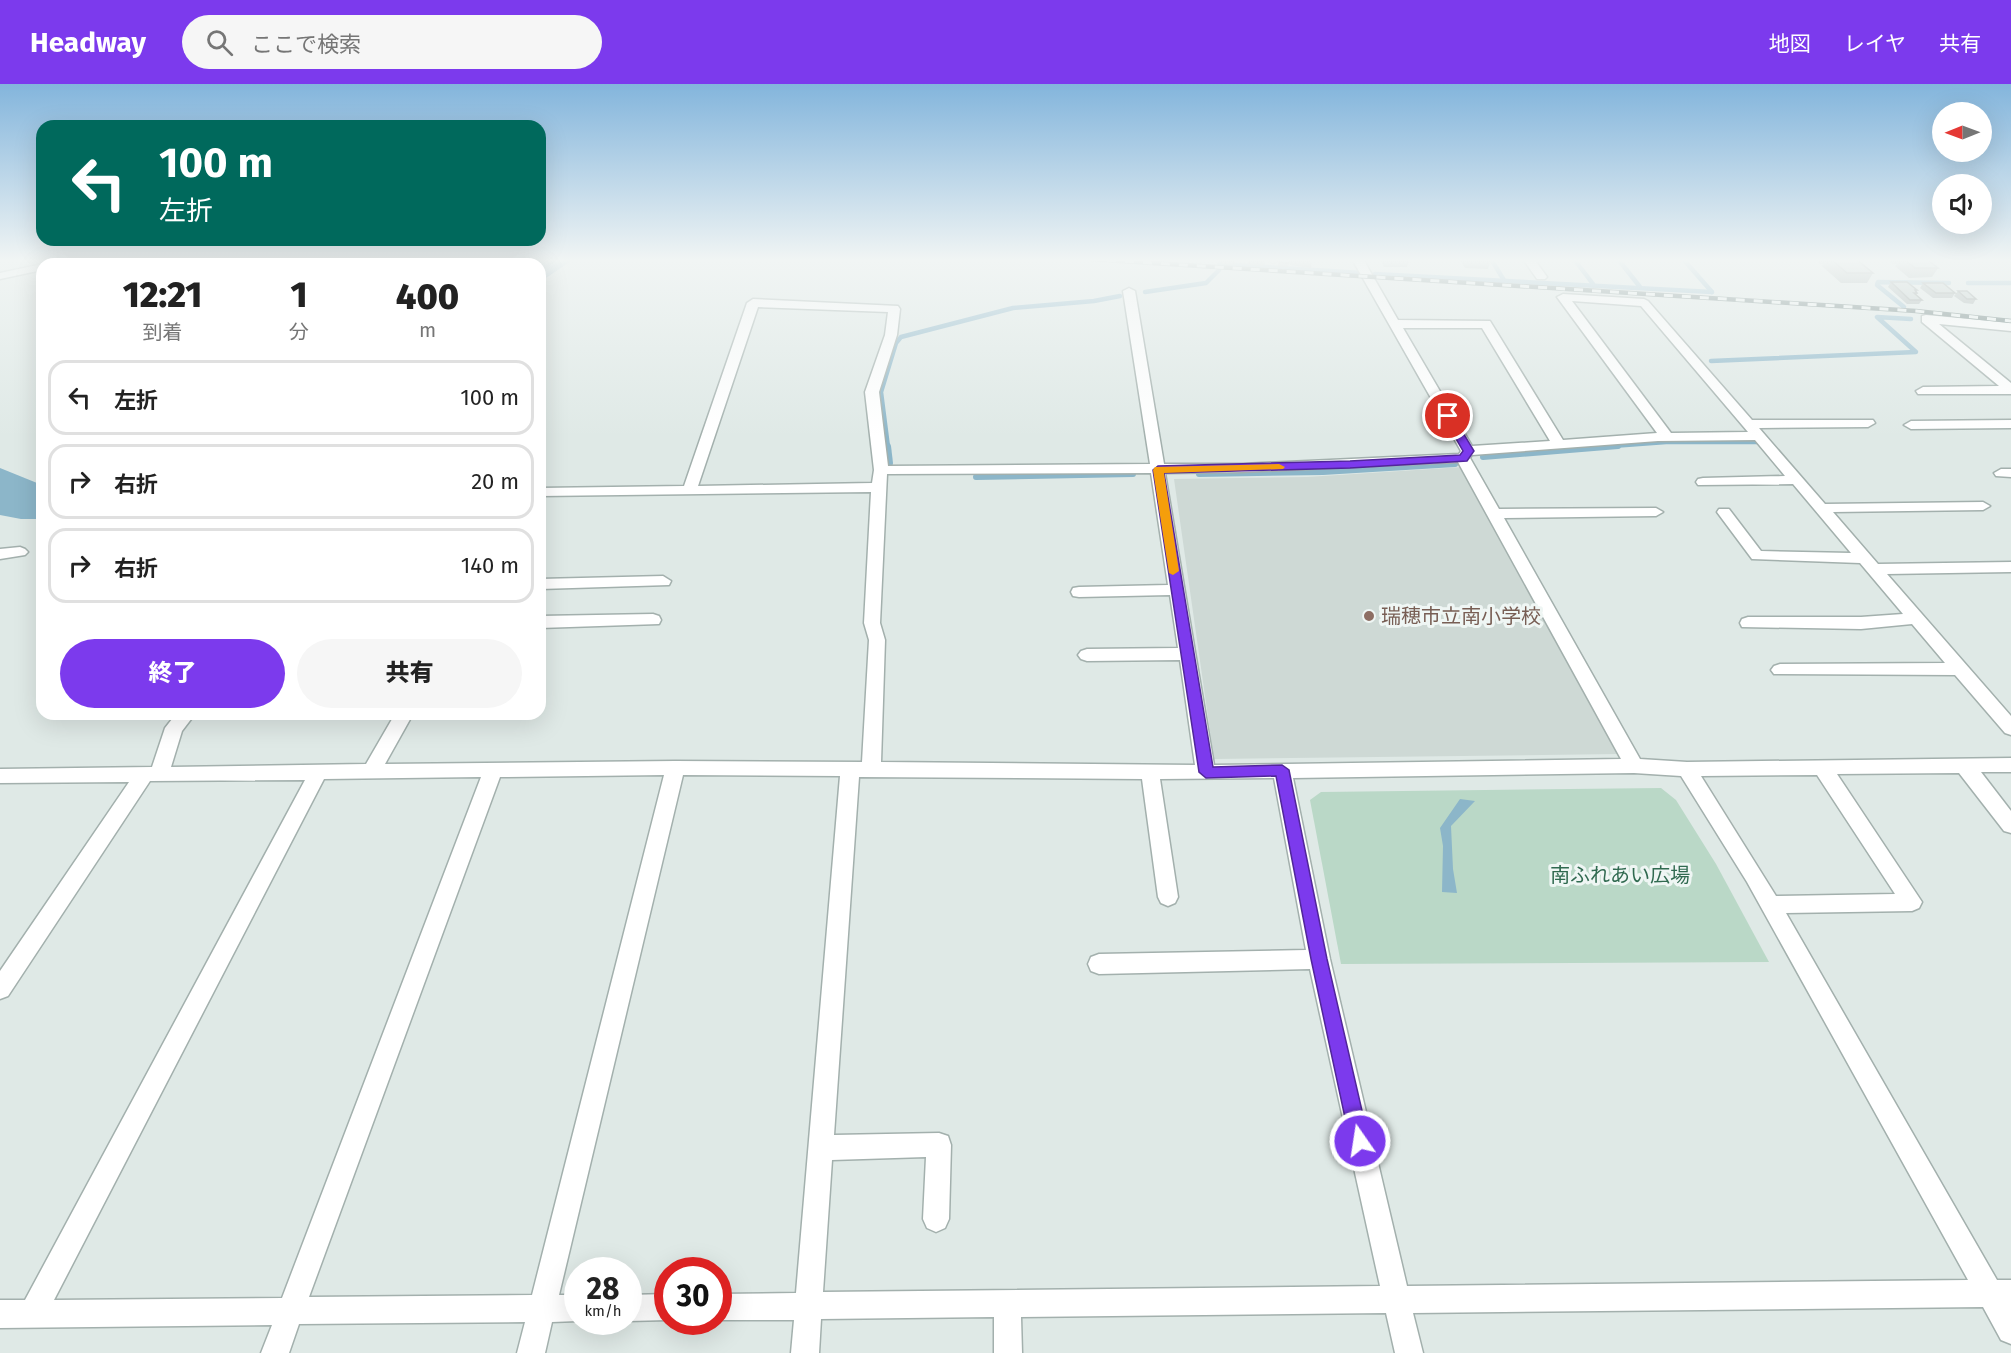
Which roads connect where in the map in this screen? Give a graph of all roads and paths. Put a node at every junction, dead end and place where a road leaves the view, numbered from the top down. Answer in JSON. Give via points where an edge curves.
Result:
{"nodes":[{"id":1,"x":748,"y":318,"type":"edge"},
{"id":2,"x":893,"y":318,"type":"edge"},
{"id":3,"x":1133,"y":318,"type":"edge"},
{"id":4,"x":1392,"y":318,"type":"edge"},
{"id":5,"x":1579,"y":318,"type":"edge"},
{"id":6,"x":1657,"y":318,"type":"edge"},
{"id":7,"x":1395,"y":324,"type":"junction"},
{"id":8,"x":2011,"y":327,"type":"edge"},
{"id":9,"x":2011,"y":371,"type":"edge"},
{"id":10,"x":1989,"y":372,"type":"junction"},
{"id":11,"x":2011,"y":390,"type":"edge"},
{"id":12,"x":2011,"y":397,"type":"edge"},
{"id":13,"x":1868,"y":423,"type":"dead end"},
{"id":14,"x":1749,"y":424,"type":"junction"},
{"id":15,"x":2011,"y":424,"type":"edge"},
{"id":16,"x":1911,"y":425,"type":"dead end"},
{"id":17,"x":1759,"y":436,"type":"junction"},
{"id":18,"x":1667,"y":437,"type":"junction"},
{"id":19,"x":1559,"y":444,"type":"junction"},
{"id":20,"x":1466,"y":455,"type":"junction"},
{"id":21,"x":881,"y":470,"type":"junction"},
{"id":22,"x":1158,"y":470,"type":"junction"},
{"id":23,"x":1798,"y":480,"type":"junction"},
{"id":24,"x":1703,"y":482,"type":"dead end"},
{"id":25,"x":878,"y":487,"type":"junction"},
{"id":26,"x":690,"y":490,"type":"junction"},
{"id":27,"x":546,"y":492,"type":"edge"},
{"id":28,"x":1983,"y":506,"type":"dead end"},
{"id":29,"x":1822,"y":508,"type":"junction"},
{"id":30,"x":1656,"y":512,"type":"dead end"},
{"id":31,"x":1724,"y":512,"type":"dead end"},
{"id":32,"x":1494,"y":514,"type":"junction"},
{"id":33,"x":21,"y":552,"type":"dead end"},
{"id":34,"x":0,"y":554,"type":"edge"},
{"id":35,"x":1870,"y":563,"type":"junction"},
{"id":36,"x":2011,"y":567,"type":"edge"},
{"id":37,"x":663,"y":580,"type":"dead end"},
{"id":38,"x":546,"y":584,"type":"edge"},
{"id":39,"x":1176,"y":590,"type":"junction"},
{"id":40,"x":1080,"y":591,"type":"dead end"},
{"id":41,"x":1917,"y":618,"type":"junction"},
{"id":42,"x":653,"y":620,"type":"dead end"},
{"id":43,"x":546,"y":622,"type":"edge"},
{"id":44,"x":1748,"y":623,"type":"dead end"},
{"id":45,"x":1187,"y":654,"type":"junction"},
{"id":46,"x":1087,"y":655,"type":"dead end"},
{"id":47,"x":1962,"y":669,"type":"junction"},
{"id":48,"x":1780,"y":670,"type":"dead end"},
{"id":49,"x":181,"y":720,"type":"edge"},
{"id":50,"x":401,"y":720,"type":"edge"},
{"id":51,"x":2011,"y":729,"type":"edge"},
{"id":52,"x":1964,"y":765,"type":"junction"},
{"id":53,"x":2011,"y":765,"type":"edge"},
{"id":54,"x":1634,"y":766,"type":"junction"},
{"id":55,"x":1822,"y":767,"type":"junction"},
{"id":56,"x":675,"y":768,"type":"junction"},
{"id":57,"x":1687,"y":769,"type":"junction"},
{"id":58,"x":860,"y":770,"type":"junction"},
{"id":59,"x":1282,"y":770,"type":"junction"},
{"id":60,"x":493,"y":771,"type":"junction"},
{"id":61,"x":318,"y":772,"type":"junction"},
{"id":62,"x":371,"y":772,"type":"junction"},
{"id":63,"x":1150,"y":772,"type":"junction"},
{"id":64,"x":1206,"y":772,"type":"junction"},
{"id":65,"x":152,"y":775,"type":"junction"},
{"id":66,"x":0,"y":776,"type":"edge"},
{"id":67,"x":2011,"y":825,"type":"edge"},
{"id":68,"x":1168,"y":897,"type":"dead end"},
{"id":69,"x":1770,"y":905,"type":"junction"},
{"id":70,"x":1319,"y":959,"type":"junction"},
{"id":71,"x":1099,"y":964,"type":"dead end"},
{"id":72,"x":0,"y":989,"type":"edge"},
{"id":73,"x":822,"y":1148,"type":"junction"},
{"id":74,"x":936,"y":1219,"type":"dead end"},
{"id":75,"x":2000,"y":1293,"type":"edge"},
{"id":76,"x":1395,"y":1300,"type":"junction"},
{"id":77,"x":1007,"y":1305,"type":"junction"},
{"id":78,"x":810,"y":1306,"type":"junction"},
{"id":79,"x":732,"y":1307,"type":"edge"},
{"id":80,"x":542,"y":1308,"type":"junction"},
{"id":81,"x":564,"y":1308,"type":"edge"},
{"id":82,"x":291,"y":1310,"type":"junction"},
{"id":83,"x":33,"y":1313,"type":"junction"},
{"id":84,"x":0,"y":1314,"type":"edge"},
{"id":85,"x":2011,"y":1330,"type":"edge"},
{"id":86,"x":275,"y":1353,"type":"edge"},
{"id":87,"x":531,"y":1353,"type":"edge"},
{"id":88,"x":805,"y":1353,"type":"edge"},
{"id":89,"x":1008,"y":1353,"type":"edge"},
{"id":90,"x":1409,"y":1353,"type":"edge"}],
"edges":[{"from":1,"to":26,"type":"street"},
{"from":2,"to":21,"type":"street","via":[[872,392]]},
{"from":3,"to":22,"type":"street"},
{"from":4,"to":7,"type":"street"},
{"from":5,"to":18,"type":"street"},
{"from":6,"to":14,"type":"street"},
{"from":7,"to":19,"type":"street","via":[[1486,324]]},
{"from":7,"to":20,"type":"street"},
{"from":8,"to":10,"type":"street","via":[[1926,319]]},
{"from":9,"to":10,"type":"street"},
{"from":10,"to":11,"type":"street"},
{"from":11,"to":12,"type":"street","via":[[1925,394]]},
{"from":13,"to":14,"type":"street"},
{"from":14,"to":17,"type":"street"},
{"from":15,"to":16,"type":"street"},
{"from":17,"to":18,"type":"street"},
{"from":17,"to":23,"type":"street"},
{"from":18,"to":19,"type":"street"},
{"from":19,"to":20,"type":"street"},
{"from":20,"to":22,"type":"street","via":[[1350,464]]},
{"from":20,"to":32,"type":"street"},
{"from":21,"to":22,"type":"street"},
{"from":21,"to":25,"type":"street"},
{"from":22,"to":39,"type":"street"},
{"from":23,"to":24,"type":"street"},
{"from":23,"to":29,"type":"street"},
{"from":25,"to":26,"type":"street"},
{"from":25,"to":58,"type":"street","via":[[872,623],[877,640]]},
{"from":26,"to":27,"type":"street"},
{"from":28,"to":29,"type":"street"},
{"from":29,"to":35,"type":"street"},
{"from":30,"to":32,"type":"street"},
{"from":31,"to":35,"type":"street","via":[[1757,556]]},
{"from":32,"to":54,"type":"street"},
{"from":33,"to":34,"type":"street"},
{"from":35,"to":36,"type":"street"},
{"from":35,"to":41,"type":"street"},
{"from":37,"to":38,"type":"street"},
{"from":39,"to":40,"type":"street"},
{"from":39,"to":45,"type":"street"},
{"from":41,"to":44,"type":"street","via":[[1861,623]]},
{"from":41,"to":47,"type":"street"},
{"from":42,"to":43,"type":"street"},
{"from":45,"to":46,"type":"street"},
{"from":45,"to":64,"type":"street"},
{"from":47,"to":48,"type":"street"},
{"from":47,"to":51,"type":"street"},
{"from":49,"to":65,"type":"street"},
{"from":50,"to":62,"type":"street"},
{"from":52,"to":53,"type":"street"},
{"from":52,"to":55,"type":"street"},
{"from":52,"to":67,"type":"street"},
{"from":54,"to":57,"type":"street"},
{"from":54,"to":59,"type":"street"},
{"from":55,"to":57,"type":"street"},
{"from":55,"to":69,"type":"street","via":[[1912,902]]},
{"from":56,"to":58,"type":"street"},
{"from":56,"to":60,"type":"street"},
{"from":56,"to":80,"type":"street"},
{"from":57,"to":69,"type":"street"},
{"from":58,"to":63,"type":"street"},
{"from":58,"to":73,"type":"street"},
{"from":59,"to":64,"type":"street"},
{"from":59,"to":70,"type":"street"},
{"from":60,"to":62,"type":"street"},
{"from":60,"to":82,"type":"street"},
{"from":61,"to":62,"type":"street"},
{"from":61,"to":65,"type":"street"},
{"from":61,"to":83,"type":"street"},
{"from":63,"to":64,"type":"street"},
{"from":63,"to":68,"type":"street"},
{"from":65,"to":66,"type":"street"},
{"from":65,"to":72,"type":"street"},
{"from":69,"to":75,"type":"street"},
{"from":70,"to":71,"type":"street"},
{"from":70,"to":76,"type":"street"},
{"from":73,"to":74,"type":"street","via":[[939,1145]]},
{"from":73,"to":78,"type":"street"},
{"from":75,"to":76,"type":"street"},
{"from":75,"to":85,"type":"street"},
{"from":76,"to":77,"type":"street"},
{"from":76,"to":90,"type":"street"},
{"from":77,"to":78,"type":"street"},
{"from":77,"to":89,"type":"street"},
{"from":78,"to":79,"type":"street"},
{"from":78,"to":88,"type":"street"},
{"from":80,"to":81,"type":"street"},
{"from":80,"to":82,"type":"street"},
{"from":80,"to":87,"type":"street"},
{"from":82,"to":83,"type":"street"},
{"from":82,"to":86,"type":"street"},
{"from":83,"to":84,"type":"street"}]}
